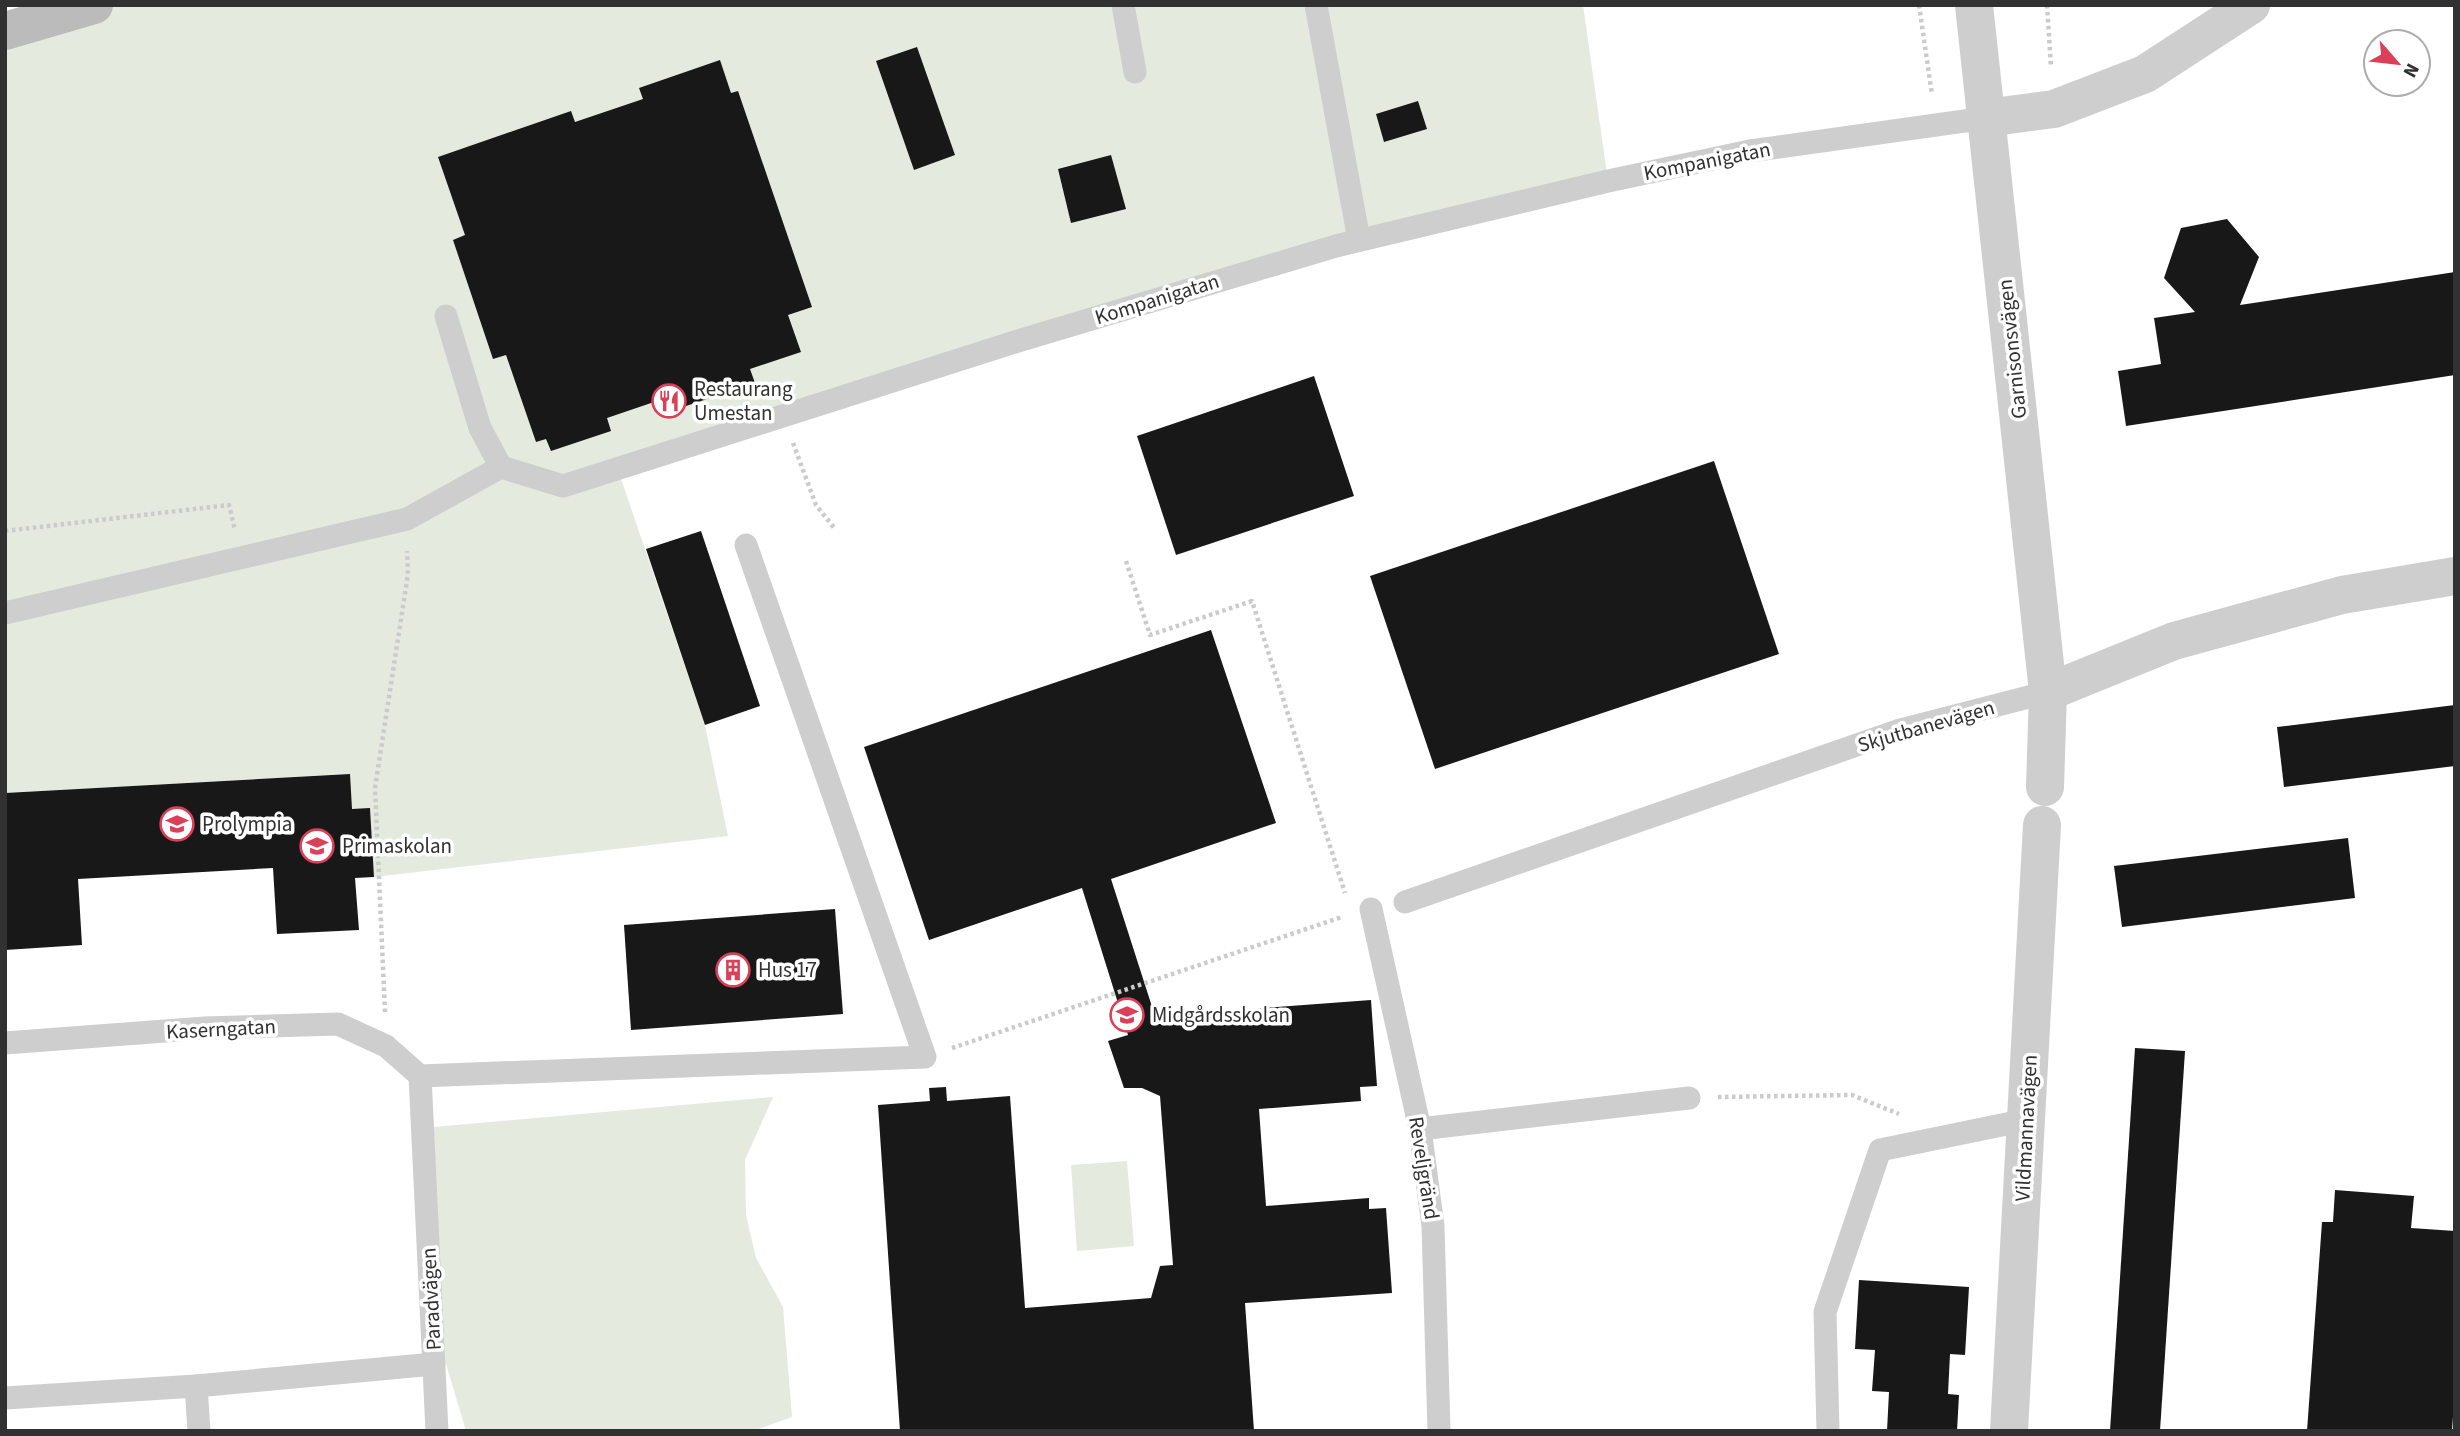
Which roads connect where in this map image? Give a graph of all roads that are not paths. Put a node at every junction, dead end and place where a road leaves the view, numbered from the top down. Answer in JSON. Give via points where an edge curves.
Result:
{"nodes":[{"id":1,"x":94,"y":5,"type":"edge"},
{"id":2,"x":1123,"y":5,"type":"edge"},
{"id":3,"x":1316,"y":5,"type":"edge"},
{"id":4,"x":1974,"y":5,"type":"edge"},
{"id":5,"x":2251,"y":5,"type":"edge"},
{"id":6,"x":5,"y":31,"type":"edge"},
{"id":7,"x":1135,"y":72,"type":"dead end"},
{"id":8,"x":1986,"y":118,"type":"junction"},
{"id":9,"x":1359,"y":240,"type":"junction"},
{"id":10,"x":446,"y":316,"type":"dead end"},
{"id":11,"x":501,"y":467,"type":"junction"},
{"id":12,"x":746,"y":545,"type":"dead end"},
{"id":13,"x":2455,"y":576,"type":"edge"},
{"id":14,"x":5,"y":612,"type":"edge"},
{"id":15,"x":2048,"y":692,"type":"junction"},
{"id":16,"x":2045,"y":787,"type":"dead end"},
{"id":17,"x":2042,"y":825,"type":"dead end"},
{"id":18,"x":1405,"y":902,"type":"dead end"},
{"id":19,"x":1361,"y":911,"type":"road end"},
{"id":20,"x":5,"y":1043,"type":"edge"},
{"id":21,"x":420,"y":1076,"type":"junction"},
{"id":22,"x":1689,"y":1098,"type":"road end"},
{"id":23,"x":2026,"y":1120,"type":"junction"},
{"id":24,"x":1420,"y":1129,"type":"junction"},
{"id":25,"x":434,"y":1364,"type":"junction"},
{"id":26,"x":196,"y":1385,"type":"junction"},
{"id":27,"x":5,"y":1398,"type":"edge"},
{"id":28,"x":199,"y":1431,"type":"edge"},
{"id":29,"x":437,"y":1431,"type":"edge"},
{"id":30,"x":1439,"y":1431,"type":"edge"},
{"id":31,"x":1828,"y":1431,"type":"edge"},
{"id":32,"x":2009,"y":1431,"type":"edge"}],
"edges":[{"from":1,"to":6,"type":"main road"},
{"from":2,"to":7,"type":"lane"},
{"from":3,"to":9,"type":"lane"},
{"from":4,"to":8,"type":"street","name":"Garnisonsvägen"},
{"from":5,"to":8,"type":"street","via":[[2145,74],[2054,109]]},
{"from":8,"to":9,"type":"lane","name":"Kompanigatan","via":[[1750,151]]},
{"from":8,"to":15,"type":"street","name":"Garnisonsvägen"},
{"from":9,"to":11,"type":"lane","name":"Kompanigatan","via":[[1018,341],[564,486]]},
{"from":10,"to":11,"type":"lane","via":[[480,428]]},
{"from":11,"to":14,"type":"lane","via":[[407,519]]},
{"from":12,"to":21,"type":"lane","via":[[925,1057]]},
{"from":13,"to":15,"type":"street","name":"Skjutbanevägen","via":[[2342,595],[2174,640]]},
{"from":15,"to":16,"type":"street"},
{"from":15,"to":18,"type":"lane","name":"Skjutbanevägen","via":[[1897,731]]},
{"from":17,"to":23,"type":"street","name":"Vildmannavägen"},
{"from":19,"to":24,"type":"lane","name":"Reveljgränd"},
{"from":20,"to":21,"type":"lane","name":"Kaserngatan","via":[[205,1028],[338,1024],[386,1046]]},
{"from":21,"to":25,"type":"lane","name":"Paradvägen"},
{"from":22,"to":24,"type":"lane"},
{"from":23,"to":31,"type":"lane","via":[[1880,1150],[1825,1312]]},
{"from":23,"to":32,"type":"street","name":"Vildmannavägen"},
{"from":24,"to":30,"type":"lane","name":"Reveljgränd","via":[[1433,1226]]},
{"from":25,"to":26,"type":"lane","name":"Paradvägen"},
{"from":25,"to":29,"type":"lane"},
{"from":26,"to":27,"type":"lane"},
{"from":26,"to":28,"type":"lane"}]}
